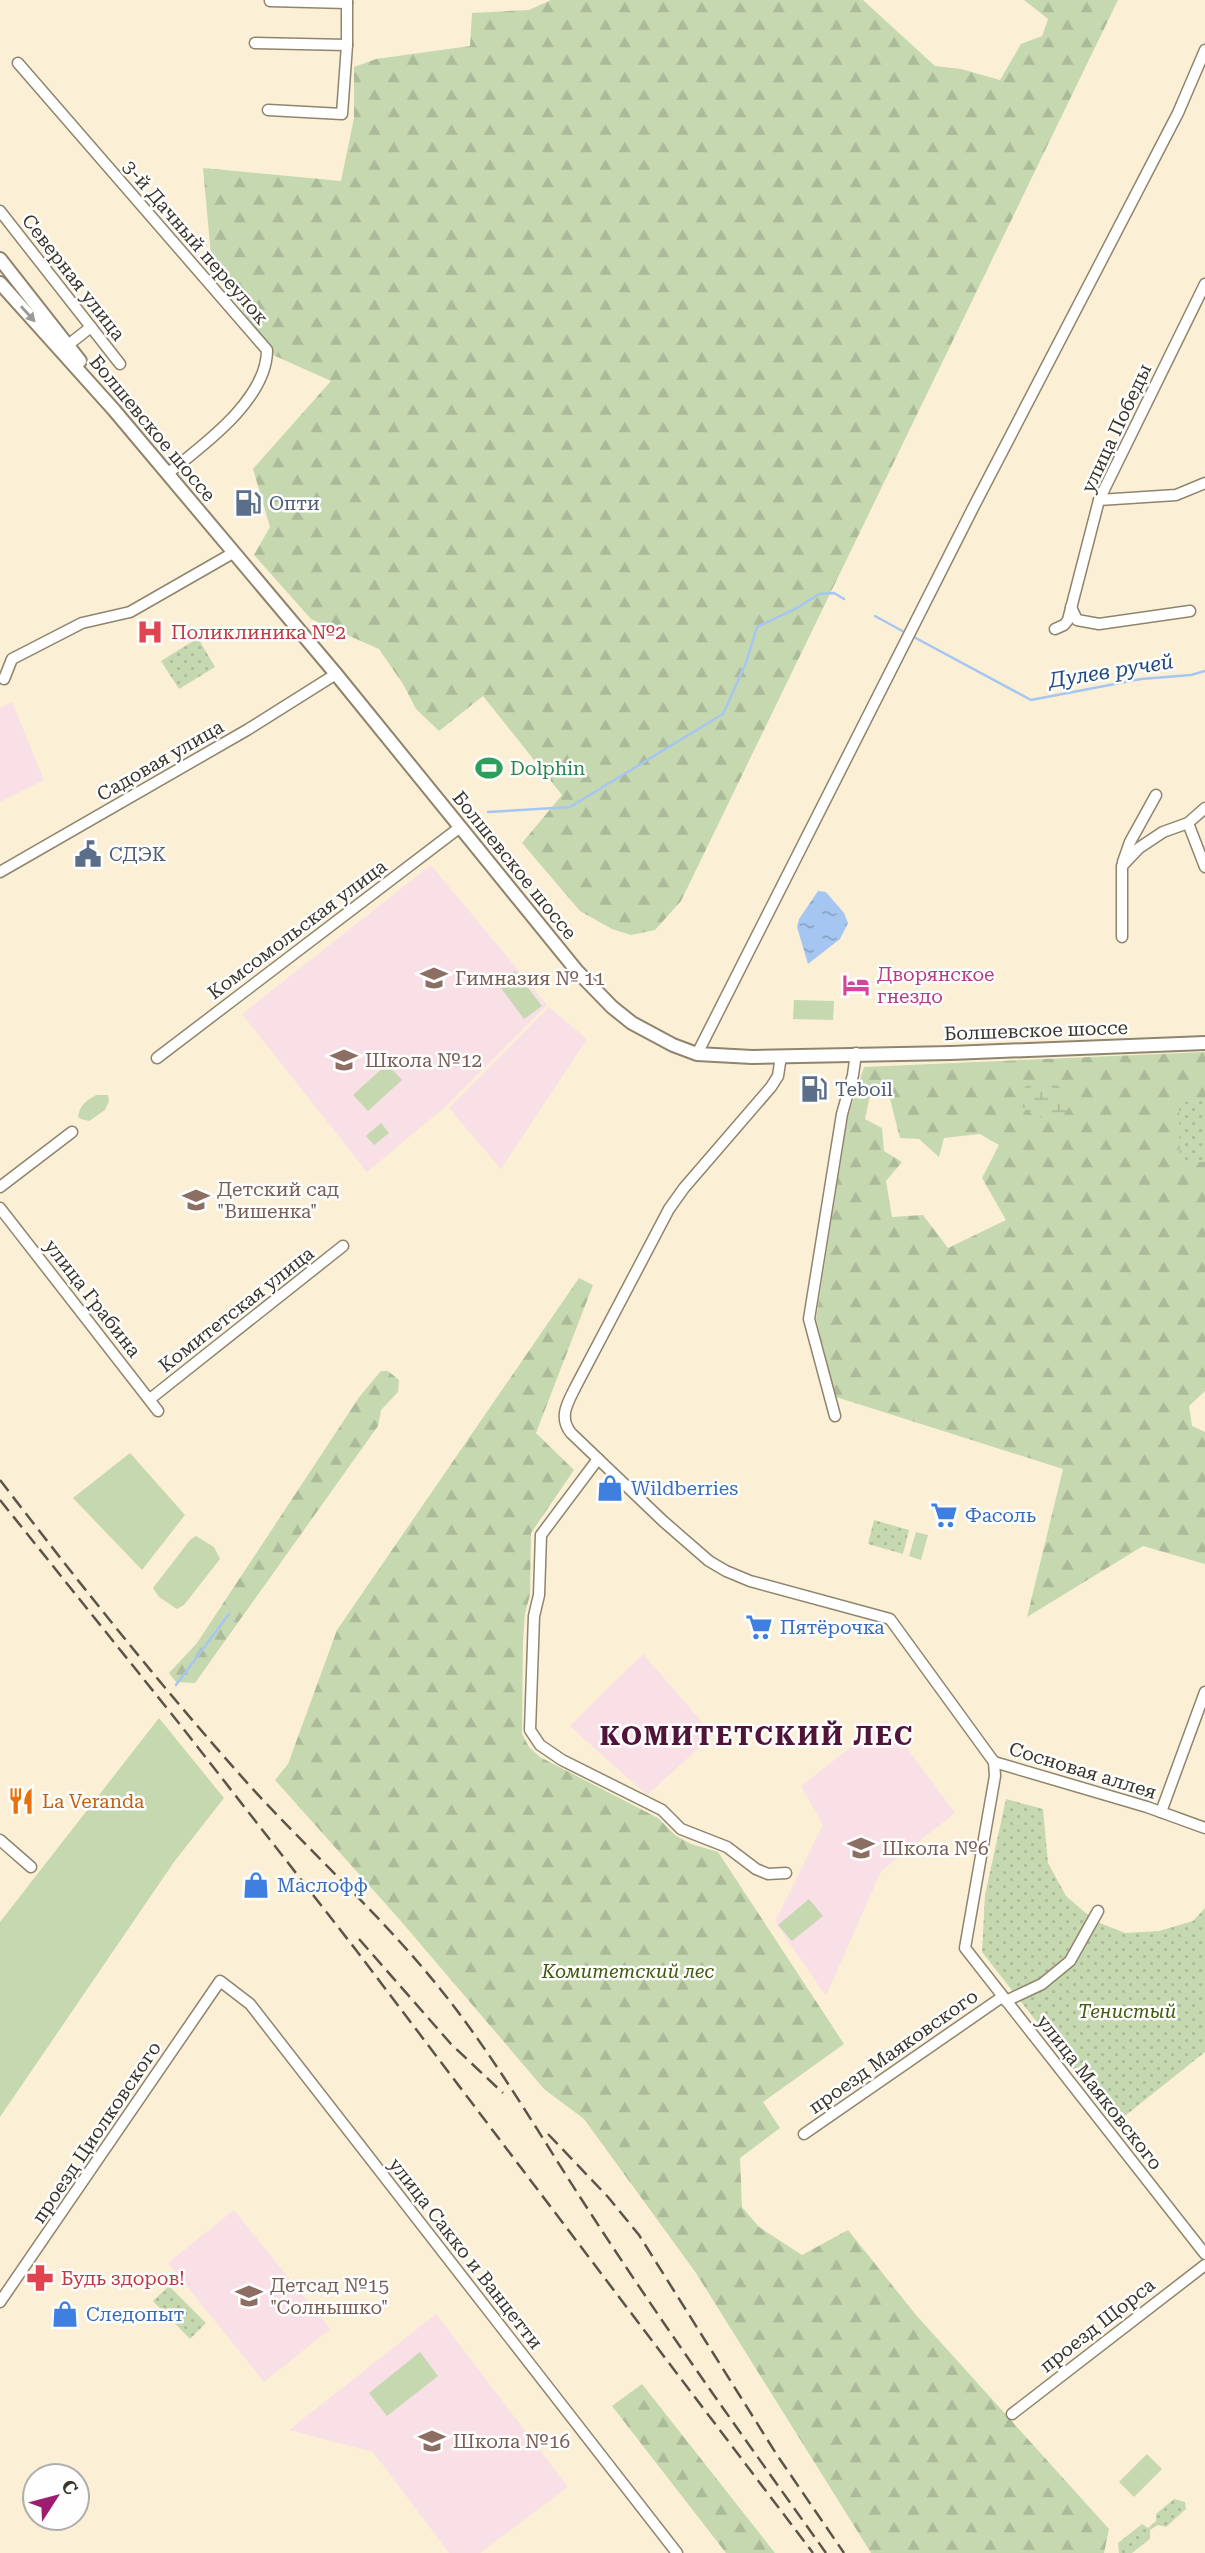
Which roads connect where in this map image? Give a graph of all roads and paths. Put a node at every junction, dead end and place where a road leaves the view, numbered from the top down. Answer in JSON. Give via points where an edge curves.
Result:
{"nodes":[{"id":1,"x":270,"y":1,"type":"edge"},
{"id":2,"x":347,"y":2,"type":"edge"},
{"id":3,"x":255,"y":43,"type":"dead end"},
{"id":4,"x":347,"y":45,"type":"junction"},
{"id":5,"x":1205,"y":50,"type":"edge"},
{"id":6,"x":19,"y":63,"type":"dead end"},
{"id":7,"x":268,"y":110,"type":"dead end"},
{"id":8,"x":0,"y":211,"type":"edge"},
{"id":9,"x":0,"y":259,"type":"edge"},
{"id":10,"x":0,"y":283,"type":"edge"},
{"id":11,"x":1205,"y":284,"type":"edge"},
{"id":12,"x":91,"y":327,"type":"junction"},
{"id":13,"x":68,"y":345,"type":"junction"},
{"id":14,"x":120,"y":363,"type":"dead end"},
{"id":15,"x":114,"y":410,"type":"junction"},
{"id":16,"x":167,"y":474,"type":"junction"},
{"id":17,"x":1205,"y":483,"type":"edge"},
{"id":18,"x":1099,"y":500,"type":"junction"},
{"id":19,"x":233,"y":553,"type":"junction"},
{"id":20,"x":1071,"y":607,"type":"junction"},
{"id":21,"x":1190,"y":611,"type":"dead end"},
{"id":22,"x":1055,"y":629,"type":"dead end"},
{"id":23,"x":335,"y":674,"type":"junction"},
{"id":24,"x":4,"y":679,"type":"dead end"},
{"id":25,"x":1156,"y":795,"type":"dead end"},
{"id":26,"x":1205,"y":808,"type":"edge"},
{"id":27,"x":1188,"y":823,"type":"junction"},
{"id":28,"x":459,"y":828,"type":"junction"},
{"id":29,"x":1122,"y":866,"type":"junction"},
{"id":30,"x":1205,"y":867,"type":"edge"},
{"id":31,"x":0,"y":872,"type":"edge"},
{"id":32,"x":1122,"y":937,"type":"dead end"},
{"id":33,"x":1205,"y":1043,"type":"edge"},
{"id":34,"x":856,"y":1053,"type":"junction"},
{"id":35,"x":697,"y":1054,"type":"junction"},
{"id":36,"x":781,"y":1056,"type":"junction"},
{"id":37,"x":157,"y":1058,"type":"dead end"},
{"id":38,"x":72,"y":1132,"type":"dead end"},
{"id":39,"x":0,"y":1187,"type":"edge"},
{"id":40,"x":0,"y":1208,"type":"edge"},
{"id":41,"x":343,"y":1246,"type":"dead end"},
{"id":42,"x":150,"y":1399,"type":"junction"},
{"id":43,"x":158,"y":1411,"type":"dead end"},
{"id":44,"x":835,"y":1416,"type":"dead end"},
{"id":45,"x":598,"y":1459,"type":"junction"},
{"id":46,"x":1205,"y":1692,"type":"edge"},
{"id":47,"x":993,"y":1762,"type":"junction"},
{"id":48,"x":1161,"y":1812,"type":"junction"},
{"id":49,"x":1205,"y":1828,"type":"edge"},
{"id":50,"x":0,"y":1840,"type":"edge"},
{"id":51,"x":31,"y":1867,"type":"dead end"},
{"id":52,"x":786,"y":1873,"type":"dead end"},
{"id":53,"x":1098,"y":1911,"type":"dead end"},
{"id":54,"x":220,"y":1982,"type":"joint"},
{"id":55,"x":1004,"y":1999,"type":"junction"},
{"id":56,"x":804,"y":2134,"type":"dead end"},
{"id":57,"x":1205,"y":2254,"type":"edge"},
{"id":58,"x":1205,"y":2265,"type":"edge"},
{"id":59,"x":0,"y":2302,"type":"edge"},
{"id":60,"x":1012,"y":2414,"type":"dead end"},
{"id":61,"x":677,"y":2553,"type":"edge"}],
"edges":[{"from":1,"to":2,"type":"street"},
{"from":2,"to":4,"type":"street"},
{"from":3,"to":4,"type":"street"},
{"from":4,"to":7,"type":"street","via":[[342,114]]},
{"from":5,"to":35,"type":"street","via":[[1178,113]]},
{"from":6,"to":16,"type":"street","name":"3-й Дачный переулок","via":[[267,350],[267,362],[247,401],[222,430]]},
{"from":8,"to":12,"type":"street","name":"Северная улица"},
{"from":9,"to":13,"type":"main road"},
{"from":10,"to":15,"type":"main road","name":"Болшевское шоссе","one_way":true},
{"from":11,"to":18,"type":"street","name":"улица Победы"},
{"from":12,"to":13,"type":"street"},
{"from":12,"to":14,"type":"street","name":"Северная улица"},
{"from":13,"to":15,"type":"main road"},
{"from":15,"to":16,"type":"main road","name":"Болшевское шоссе"},
{"from":16,"to":19,"type":"main road","name":"Болшевское шоссе"},
{"from":17,"to":18,"type":"street","via":[[1176,495]]},
{"from":18,"to":20,"type":"street","name":"улица Победы"},
{"from":19,"to":23,"type":"main road","name":"Болшевское шоссе"},
{"from":19,"to":24,"type":"street","via":[[130,612],[82,623],[12,659]]},
{"from":20,"to":21,"type":"street","via":[[1077,620],[1099,624]]},
{"from":20,"to":22,"type":"street","name":"улица Победы","via":[[1068,620]]},
{"from":23,"to":28,"type":"main road","name":"Болшевское шоссе"},
{"from":23,"to":31,"type":"street","name":"Садовая улица","via":[[237,736]]},
{"from":25,"to":29,"type":"street"},
{"from":26,"to":27,"type":"street"},
{"from":27,"to":29,"type":"street","via":[[1163,832]]},
{"from":27,"to":30,"type":"street"},
{"from":28,"to":35,"type":"main road","name":"Болшевское шоссе","via":[[612,1007],[651,1034]]},
{"from":28,"to":37,"type":"street","name":"Комсомольская улица"},
{"from":29,"to":32,"type":"street"},
{"from":33,"to":34,"type":"main road","name":"Болшевское шоссе"},
{"from":34,"to":36,"type":"main road","name":"Болшевское шоссе"},
{"from":34,"to":44,"type":"street","via":[[809,1319]]},
{"from":35,"to":36,"type":"main road","name":"Болшевское шоссе"},
{"from":36,"to":45,"type":"street","via":[[771,1087],[669,1209],[565,1409],[567,1429]]},
{"from":38,"to":39,"type":"street"},
{"from":40,"to":42,"type":"street","name":"улица Грабина"},
{"from":41,"to":42,"type":"street","name":"Комитетская улица"},
{"from":42,"to":43,"type":"street","name":"улица Грабина"},
{"from":45,"to":47,"type":"street","via":[[663,1521],[726,1571],[890,1619]]},
{"from":45,"to":52,"type":"street","via":[[541,1535],[530,1730],[540,1745],[562,1760],[662,1810],[681,1829],[727,1847],[768,1874]]},
{"from":46,"to":48,"type":"street"},
{"from":47,"to":48,"type":"street","name":"Сосновая аллея"},
{"from":47,"to":55,"type":"street","name":"улица Маяковского","via":[[995,1776],[965,1948]]},
{"from":48,"to":49,"type":"street","name":"Сосновая аллея"},
{"from":50,"to":51,"type":"street"},
{"from":53,"to":55,"type":"street","name":"проезд Маяковского","via":[[1070,1962],[1042,1984]]},
{"from":54,"to":59,"type":"street","name":"проезд Циолковского"},
{"from":54,"to":61,"type":"street","name":"улица Сакко и Ванцетти","via":[[250,2004]]},
{"from":55,"to":56,"type":"street","name":"проезд Маяковского"},
{"from":55,"to":57,"type":"street","name":"улица Маяковского"},
{"from":58,"to":60,"type":"street","name":"проезд Щорса"}]}
